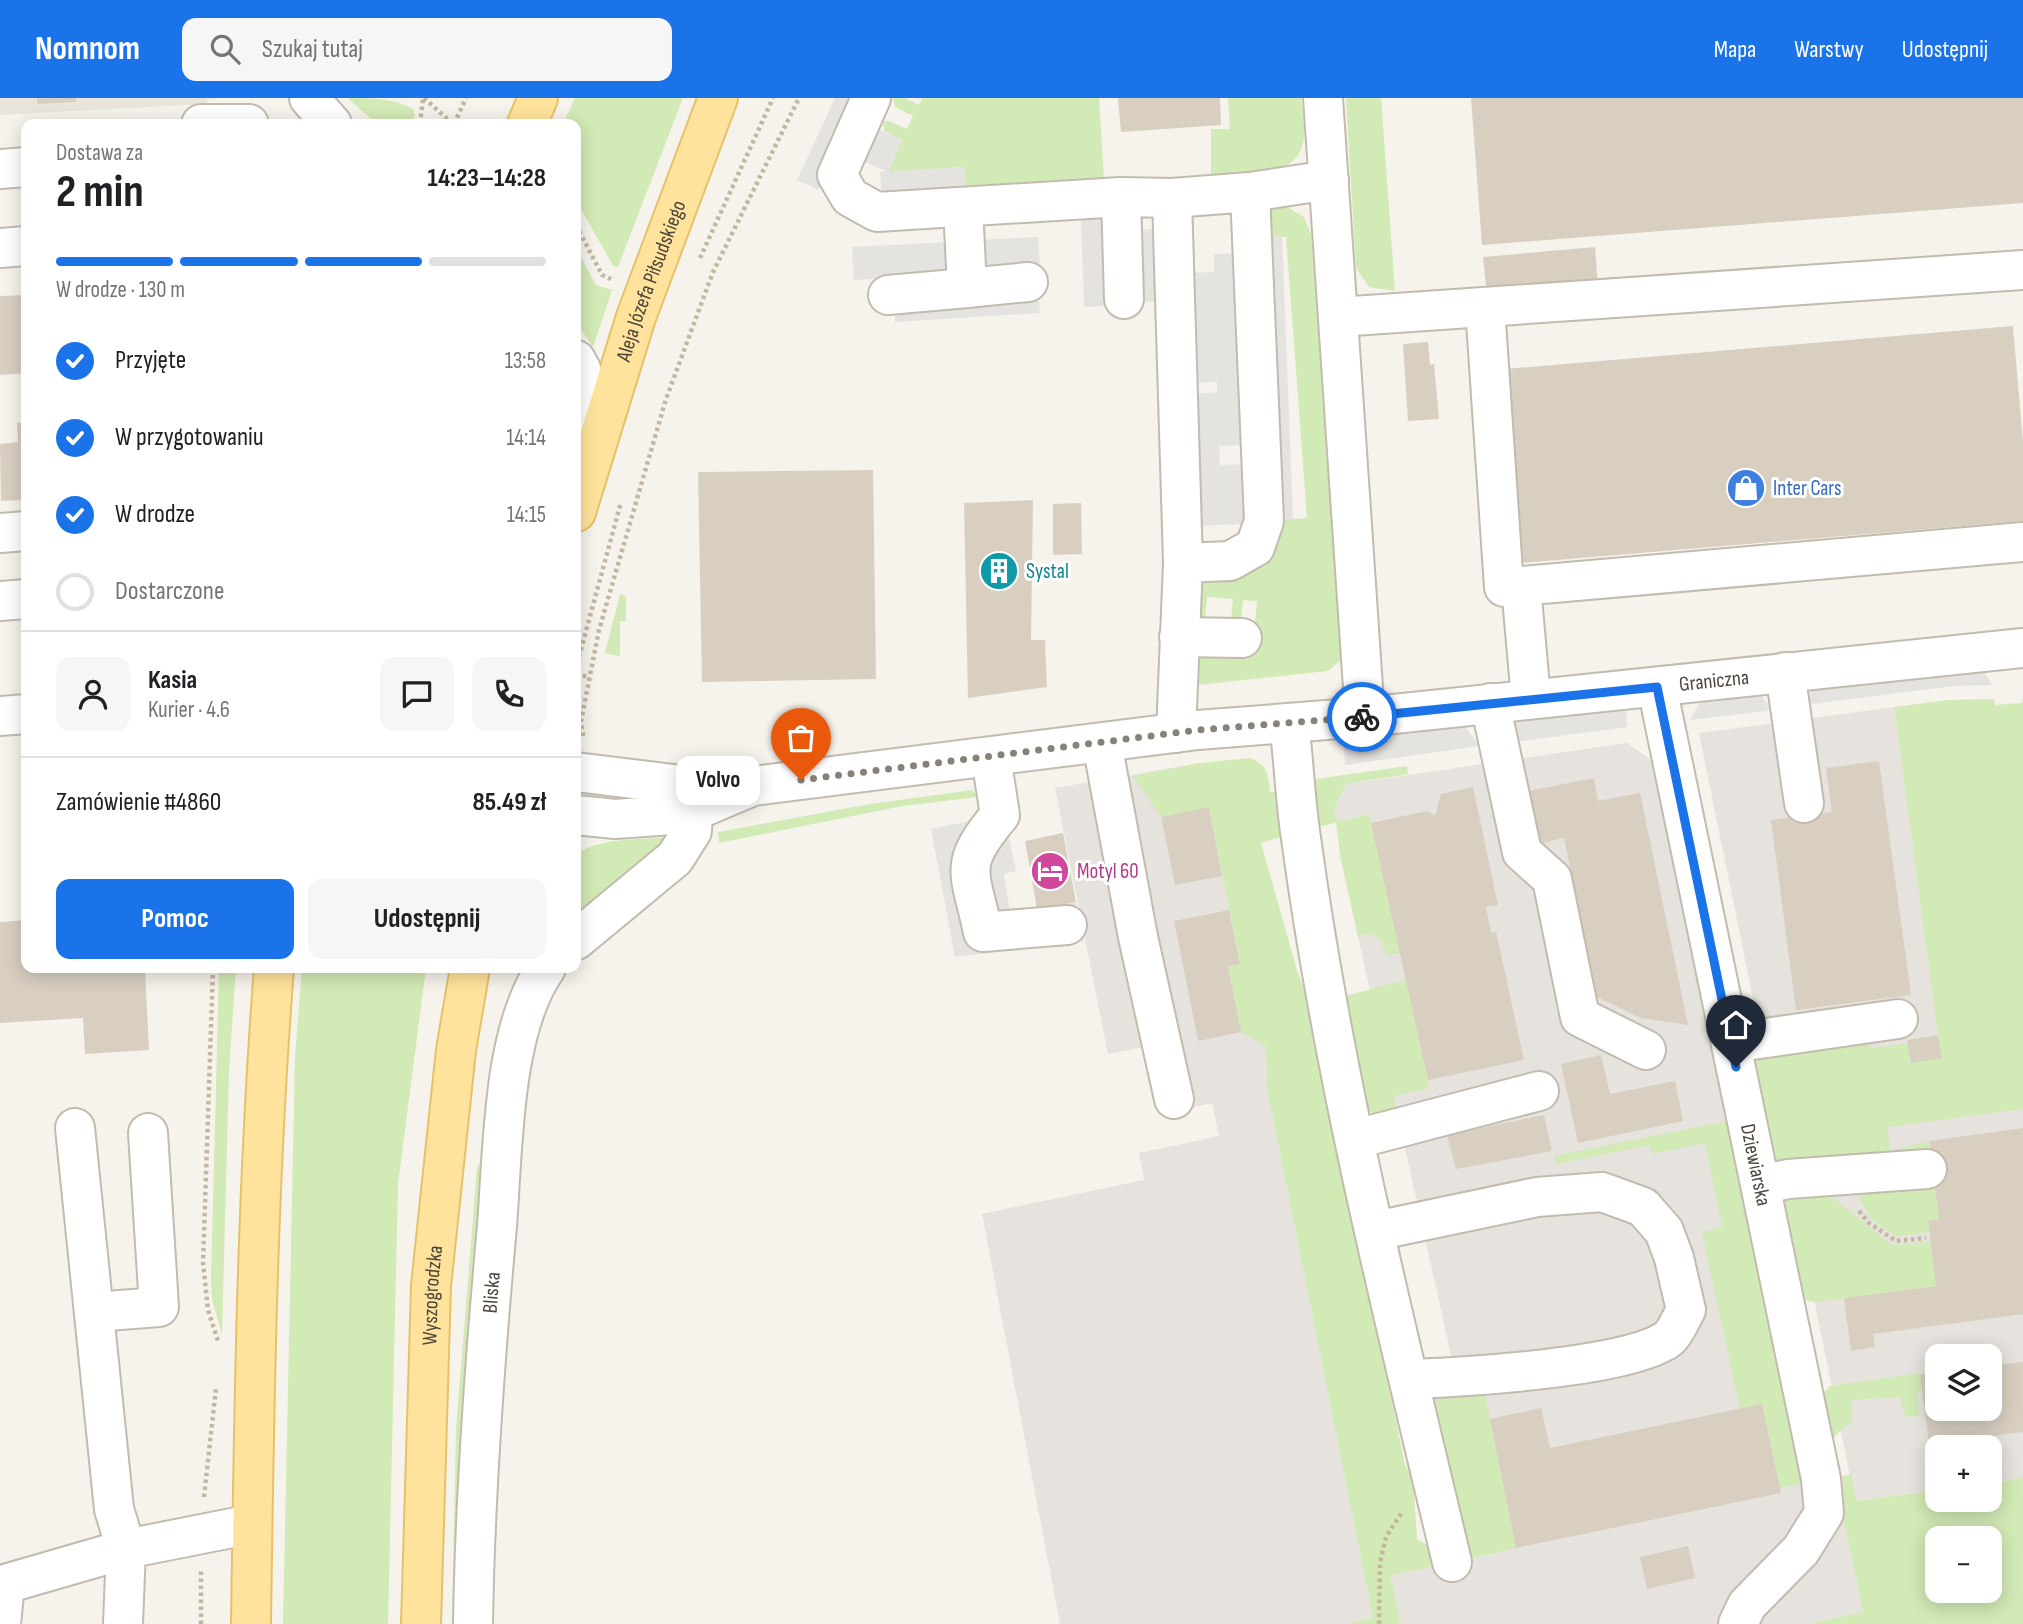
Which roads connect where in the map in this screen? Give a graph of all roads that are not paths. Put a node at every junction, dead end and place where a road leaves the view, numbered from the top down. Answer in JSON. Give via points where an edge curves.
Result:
{"nodes":[{"id":1,"x":538,"y":98,"type":"edge"},
{"id":2,"x":718,"y":98,"type":"edge"},
{"id":3,"x":871,"y":98,"type":"edge"},
{"id":4,"x":1323,"y":98,"type":"edge"},
{"id":5,"x":529,"y":119,"type":"edge"},
{"id":6,"x":21,"y":167,"type":"edge"},
{"id":7,"x":0,"y":169,"type":"edge"},
{"id":8,"x":1329,"y":180,"type":"junction"},
{"id":9,"x":1250,"y":192,"type":"junction"},
{"id":10,"x":1121,"y":197,"type":"junction"},
{"id":11,"x":1172,"y":198,"type":"junction"},
{"id":12,"x":963,"y":207,"type":"junction"},
{"id":13,"x":21,"y":246,"type":"edge"},
{"id":14,"x":0,"y":248,"type":"edge"},
{"id":15,"x":2023,"y":270,"type":"edge"},
{"id":16,"x":1028,"y":282,"type":"dead end"},
{"id":17,"x":967,"y":288,"type":"junction"},
{"id":18,"x":888,"y":295,"type":"dead end"},
{"id":19,"x":1124,"y":299,"type":"dead end"},
{"id":20,"x":1485,"y":307,"type":"junction"},
{"id":21,"x":1338,"y":317,"type":"junction"},
{"id":22,"x":581,"y":371,"type":"edge"},
{"id":23,"x":589,"y":464,"type":"junction"},
{"id":24,"x":581,"y":494,"type":"edge"},
{"id":25,"x":21,"y":531,"type":"edge"},
{"id":26,"x":0,"y":533,"type":"edge"},
{"id":27,"x":2023,"y":542,"type":"edge"},
{"id":28,"x":1183,"y":563,"type":"junction"},
{"id":29,"x":1521,"y":586,"type":"junction"},
{"id":30,"x":21,"y":599,"type":"edge"},
{"id":31,"x":0,"y":601,"type":"edge"},
{"id":32,"x":1180,"y":637,"type":"junction"},
{"id":33,"x":1242,"y":638,"type":"dead end"},
{"id":34,"x":2023,"y":648,"type":"edge"},
{"id":35,"x":1784,"y":672,"type":"junction"},
{"id":36,"x":1657,"y":687,"type":"junction"},
{"id":37,"x":1531,"y":699,"type":"junction"},
{"id":38,"x":1490,"y":703,"type":"junction"},
{"id":39,"x":21,"y":714,"type":"edge"},
{"id":40,"x":0,"y":716,"type":"edge"},
{"id":41,"x":1365,"y":717,"type":"junction"},
{"id":42,"x":1289,"y":723,"type":"junction"},
{"id":43,"x":1176,"y":733,"type":"junction"},
{"id":44,"x":1102,"y":743,"type":"junction"},
{"id":45,"x":581,"y":756,"type":"edge"},
{"id":46,"x":991,"y":757,"type":"junction"},
{"id":47,"x":694,"y":798,"type":"junction"},
{"id":48,"x":1804,"y":803,"type":"dead end"},
{"id":49,"x":581,"y":816,"type":"edge"},
{"id":50,"x":1067,"y":925,"type":"dead end"},
{"id":51,"x":581,"y":936,"type":"edge"},
{"id":52,"x":274,"y":973,"type":"edge"},
{"id":53,"x":469,"y":973,"type":"edge"},
{"id":54,"x":543,"y":973,"type":"edge"},
{"id":55,"x":1898,"y":1019,"type":"dead end"},
{"id":56,"x":1731,"y":1044,"type":"junction"},
{"id":57,"x":1646,"y":1050,"type":"dead end"},
{"id":58,"x":1539,"y":1091,"type":"dead end"},
{"id":59,"x":1174,"y":1099,"type":"dead end"},
{"id":60,"x":75,"y":1128,"type":"dead end"},
{"id":61,"x":148,"y":1133,"type":"dead end"},
{"id":62,"x":1356,"y":1139,"type":"junction"},
{"id":63,"x":1927,"y":1169,"type":"dead end"},
{"id":64,"x":1761,"y":1185,"type":"junction"},
{"id":65,"x":1375,"y":1231,"type":"junction"},
{"id":66,"x":94,"y":1312,"type":"junction"},
{"id":67,"x":254,"y":1372,"type":"junction"},
{"id":68,"x":1409,"y":1379,"type":"junction"},
{"id":69,"x":242,"y":1526,"type":"junction"},
{"id":70,"x":125,"y":1549,"type":"junction"},
{"id":71,"x":1452,"y":1562,"type":"dead end"},
{"id":72,"x":1,"y":1624,"type":"edge"},
{"id":73,"x":123,"y":1624,"type":"edge"},
{"id":74,"x":233,"y":1624,"type":"edge"},
{"id":75,"x":251,"y":1624,"type":"edge"},
{"id":76,"x":421,"y":1624,"type":"edge"},
{"id":77,"x":472,"y":1624,"type":"edge"},
{"id":78,"x":1738,"y":1624,"type":"edge"}],
"edges":[{"from":1,"to":5,"type":"main road"},
{"from":2,"to":23,"type":"main road","name":"Aleja Józefa Piłsudskiego","via":[[636,317]]},
{"from":3,"to":12,"type":"street","via":[[837,175],[850,197],[877,212]]},
{"from":4,"to":8,"type":"street"},
{"from":6,"to":7,"type":"street"},
{"from":8,"to":9,"type":"street"},
{"from":8,"to":21,"type":"street"},
{"from":9,"to":11,"type":"street"},
{"from":9,"to":28,"type":"street","via":[[1264,522],[1255,547],[1230,561]]},
{"from":10,"to":11,"type":"street"},
{"from":10,"to":12,"type":"street"},
{"from":10,"to":19,"type":"street"},
{"from":11,"to":28,"type":"street"},
{"from":12,"to":17,"type":"street"},
{"from":13,"to":14,"type":"street"},
{"from":15,"to":20,"type":"street"},
{"from":16,"to":17,"type":"street"},
{"from":17,"to":18,"type":"street"},
{"from":20,"to":21,"type":"street"},
{"from":20,"to":29,"type":"street","via":[[1504,587]]},
{"from":21,"to":41,"type":"street"},
{"from":22,"to":23,"type":"street","via":[[590,405]]},
{"from":23,"to":24,"type":"main road"},
{"from":25,"to":26,"type":"street"},
{"from":27,"to":29,"type":"street"},
{"from":28,"to":32,"type":"street"},
{"from":29,"to":37,"type":"street"},
{"from":30,"to":31,"type":"street"},
{"from":32,"to":33,"type":"street"},
{"from":32,"to":43,"type":"street"},
{"from":34,"to":35,"type":"street","name":"Graniczna"},
{"from":35,"to":36,"type":"street","name":"Graniczna"},
{"from":35,"to":48,"type":"street"},
{"from":36,"to":37,"type":"street","name":"Graniczna"},
{"from":36,"to":56,"type":"street","name":"Dziewiarska"},
{"from":37,"to":38,"type":"street","name":"Graniczna"},
{"from":38,"to":41,"type":"street","name":"Graniczna"},
{"from":38,"to":57,"type":"street","via":[[1522,852],[1552,879],[1580,1017]]},
{"from":39,"to":40,"type":"street"},
{"from":41,"to":42,"type":"street","name":"Graniczna"},
{"from":42,"to":43,"type":"street","name":"Graniczna"},
{"from":42,"to":62,"type":"street","via":[[1314,926]]},
{"from":43,"to":44,"type":"street","name":"Graniczna"},
{"from":44,"to":46,"type":"street","name":"Graniczna"},
{"from":44,"to":59,"type":"street"},
{"from":45,"to":47,"type":"street","via":[[608,778]]},
{"from":46,"to":47,"type":"street","name":"Graniczna","via":[[753,786]]},
{"from":46,"to":50,"type":"street","via":[[1000,814],[977,842],[968,863],[983,932]]},
{"from":47,"to":49,"type":"street","via":[[615,820]]},
{"from":47,"to":51,"type":"street","via":[[692,831],[674,858]]},
{"from":52,"to":67,"type":"main road","via":[[265,1075]]},
{"from":53,"to":76,"type":"main road","name":"Wyszogrodzka","via":[[456,1050],[431,1286]]},
{"from":54,"to":77,"type":"street","name":"Bliska","via":[[528,996],[510,1084],[474,1521]]},
{"from":55,"to":56,"type":"street"},
{"from":56,"to":64,"type":"street","name":"Dziewiarska"},
{"from":58,"to":62,"type":"street"},
{"from":60,"to":66,"type":"street"},
{"from":61,"to":66,"type":"street","via":[[159,1307]]},
{"from":62,"to":65,"type":"street"},
{"from":63,"to":64,"type":"street"},
{"from":64,"to":78,"type":"street","name":"Dziewiarska","via":[[1824,1513],[1801,1550],[1747,1605]]},
{"from":65,"to":68,"type":"street"},
{"from":65,"to":68,"type":"street","via":[[1537,1197],[1602,1192],[1643,1208],[1664,1231],[1686,1310],[1670,1337],[1638,1353],[1559,1367]]},
{"from":66,"to":70,"type":"street","via":[[114,1508]]},
{"from":67,"to":69,"type":"street"},
{"from":67,"to":75,"type":"main road"},
{"from":68,"to":71,"type":"street"},
{"from":69,"to":70,"type":"street"},
{"from":69,"to":74,"type":"street"},
{"from":70,"to":72,"type":"street","via":[[5,1584]]},
{"from":70,"to":73,"type":"street"}]}
